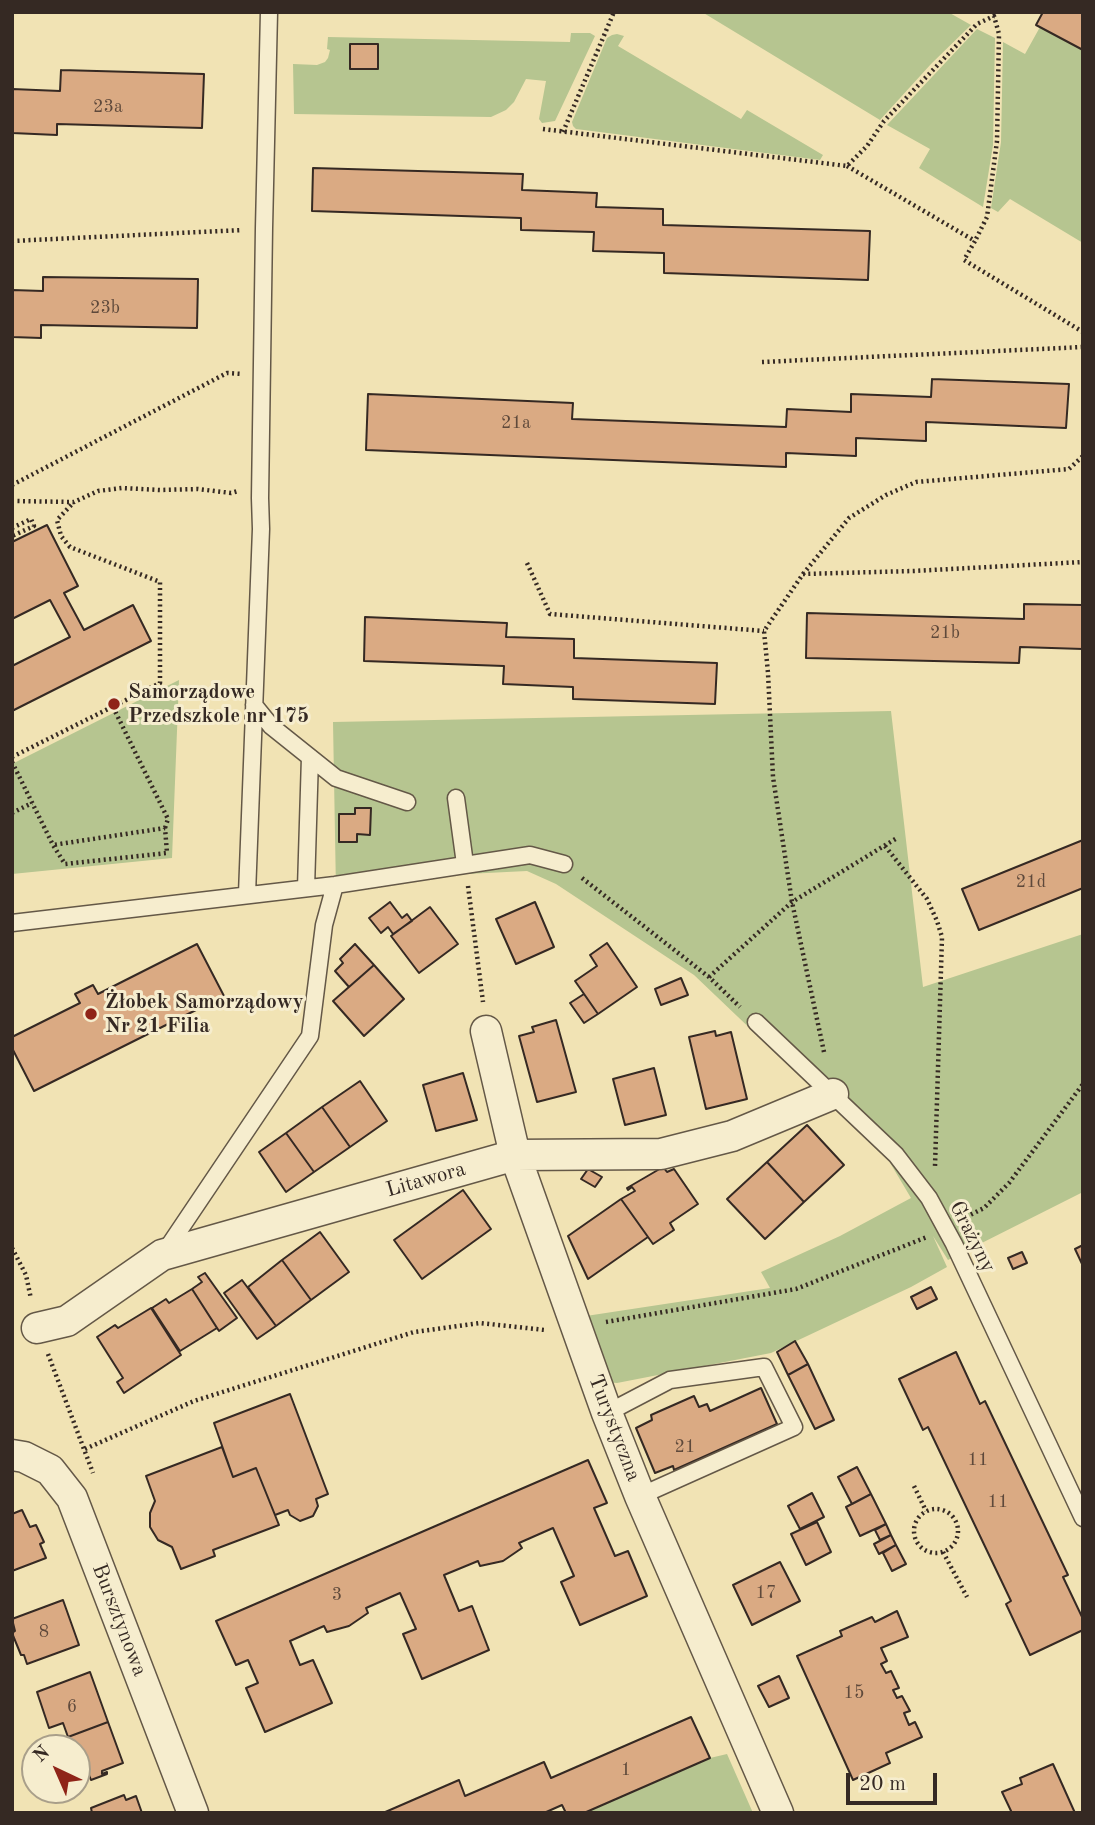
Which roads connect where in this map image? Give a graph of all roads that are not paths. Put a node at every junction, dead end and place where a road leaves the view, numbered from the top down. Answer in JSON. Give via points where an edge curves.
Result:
{"nodes":[{"id":1,"x":270,"y":12,"type":"edge"},
{"id":2,"x":254,"y":705,"type":"junction"},
{"id":3,"x":310,"y":757,"type":"junction"},
{"id":4,"x":456,"y":797,"type":"dead end"},
{"id":5,"x":407,"y":802,"type":"dead end"},
{"id":6,"x":465,"y":864,"type":"junction"},
{"id":7,"x":565,"y":864,"type":"road end"},
{"id":8,"x":335,"y":884,"type":"junction"},
{"id":9,"x":306,"y":888,"type":"junction"},
{"id":10,"x":247,"y":894,"type":"junction"},
{"id":11,"x":12,"y":923,"type":"edge"},
{"id":12,"x":756,"y":1022,"type":"road end"},
{"id":13,"x":486,"y":1031,"type":"road end"},
{"id":14,"x":833,"y":1094,"type":"junction"},
{"id":15,"x":515,"y":1154,"type":"junction"},
{"id":16,"x":162,"y":1255,"type":"junction"},
{"id":17,"x":37,"y":1328,"type":"road end"},
{"id":18,"x":607,"y":1413,"type":"junction"},
{"id":19,"x":12,"y":1455,"type":"edge"},
{"id":20,"x":640,"y":1496,"type":"junction"},
{"id":21,"x":1083,"y":1518,"type":"edge"},
{"id":22,"x":193,"y":1813,"type":"edge"},
{"id":23,"x":778,"y":1813,"type":"edge"}],
"edges":[{"from":1,"to":2,"type":"lane"},
{"from":2,"to":3,"type":"lane","via":[[271,726]]},
{"from":2,"to":10,"type":"lane"},
{"from":3,"to":5,"type":"lane","via":[[336,778]]},
{"from":3,"to":9,"type":"lane"},
{"from":4,"to":6,"type":"lane"},
{"from":6,"to":7,"type":"lane","via":[[530,855]]},
{"from":6,"to":8,"type":"lane"},
{"from":8,"to":9,"type":"lane"},
{"from":8,"to":16,"type":"lane","via":[[324,925],[310,1036]]},
{"from":9,"to":10,"type":"lane"},
{"from":10,"to":11,"type":"lane"},
{"from":12,"to":14,"type":"lane","name":"Grażyny"},
{"from":13,"to":15,"type":"street","name":"Turystyczna"},
{"from":14,"to":15,"type":"street","name":"Litawora","via":[[732,1136],[661,1154]]},
{"from":14,"to":21,"type":"lane","name":"Grażyny","via":[[896,1156],[929,1198]]},
{"from":15,"to":16,"type":"street","name":"Litawora"},
{"from":15,"to":18,"type":"street","name":"Turystyczna"},
{"from":16,"to":17,"type":"street","name":"Litawora","via":[[67,1321]]},
{"from":18,"to":20,"type":"street","name":"Turystyczna"},
{"from":18,"to":20,"type":"lane","via":[[670,1380],[764,1367],[794,1427]]},
{"from":19,"to":22,"type":"street","name":"Bursztynowa","via":[[50,1470],[72,1498]]},
{"from":20,"to":23,"type":"street","name":"Turystyczna"}]}
